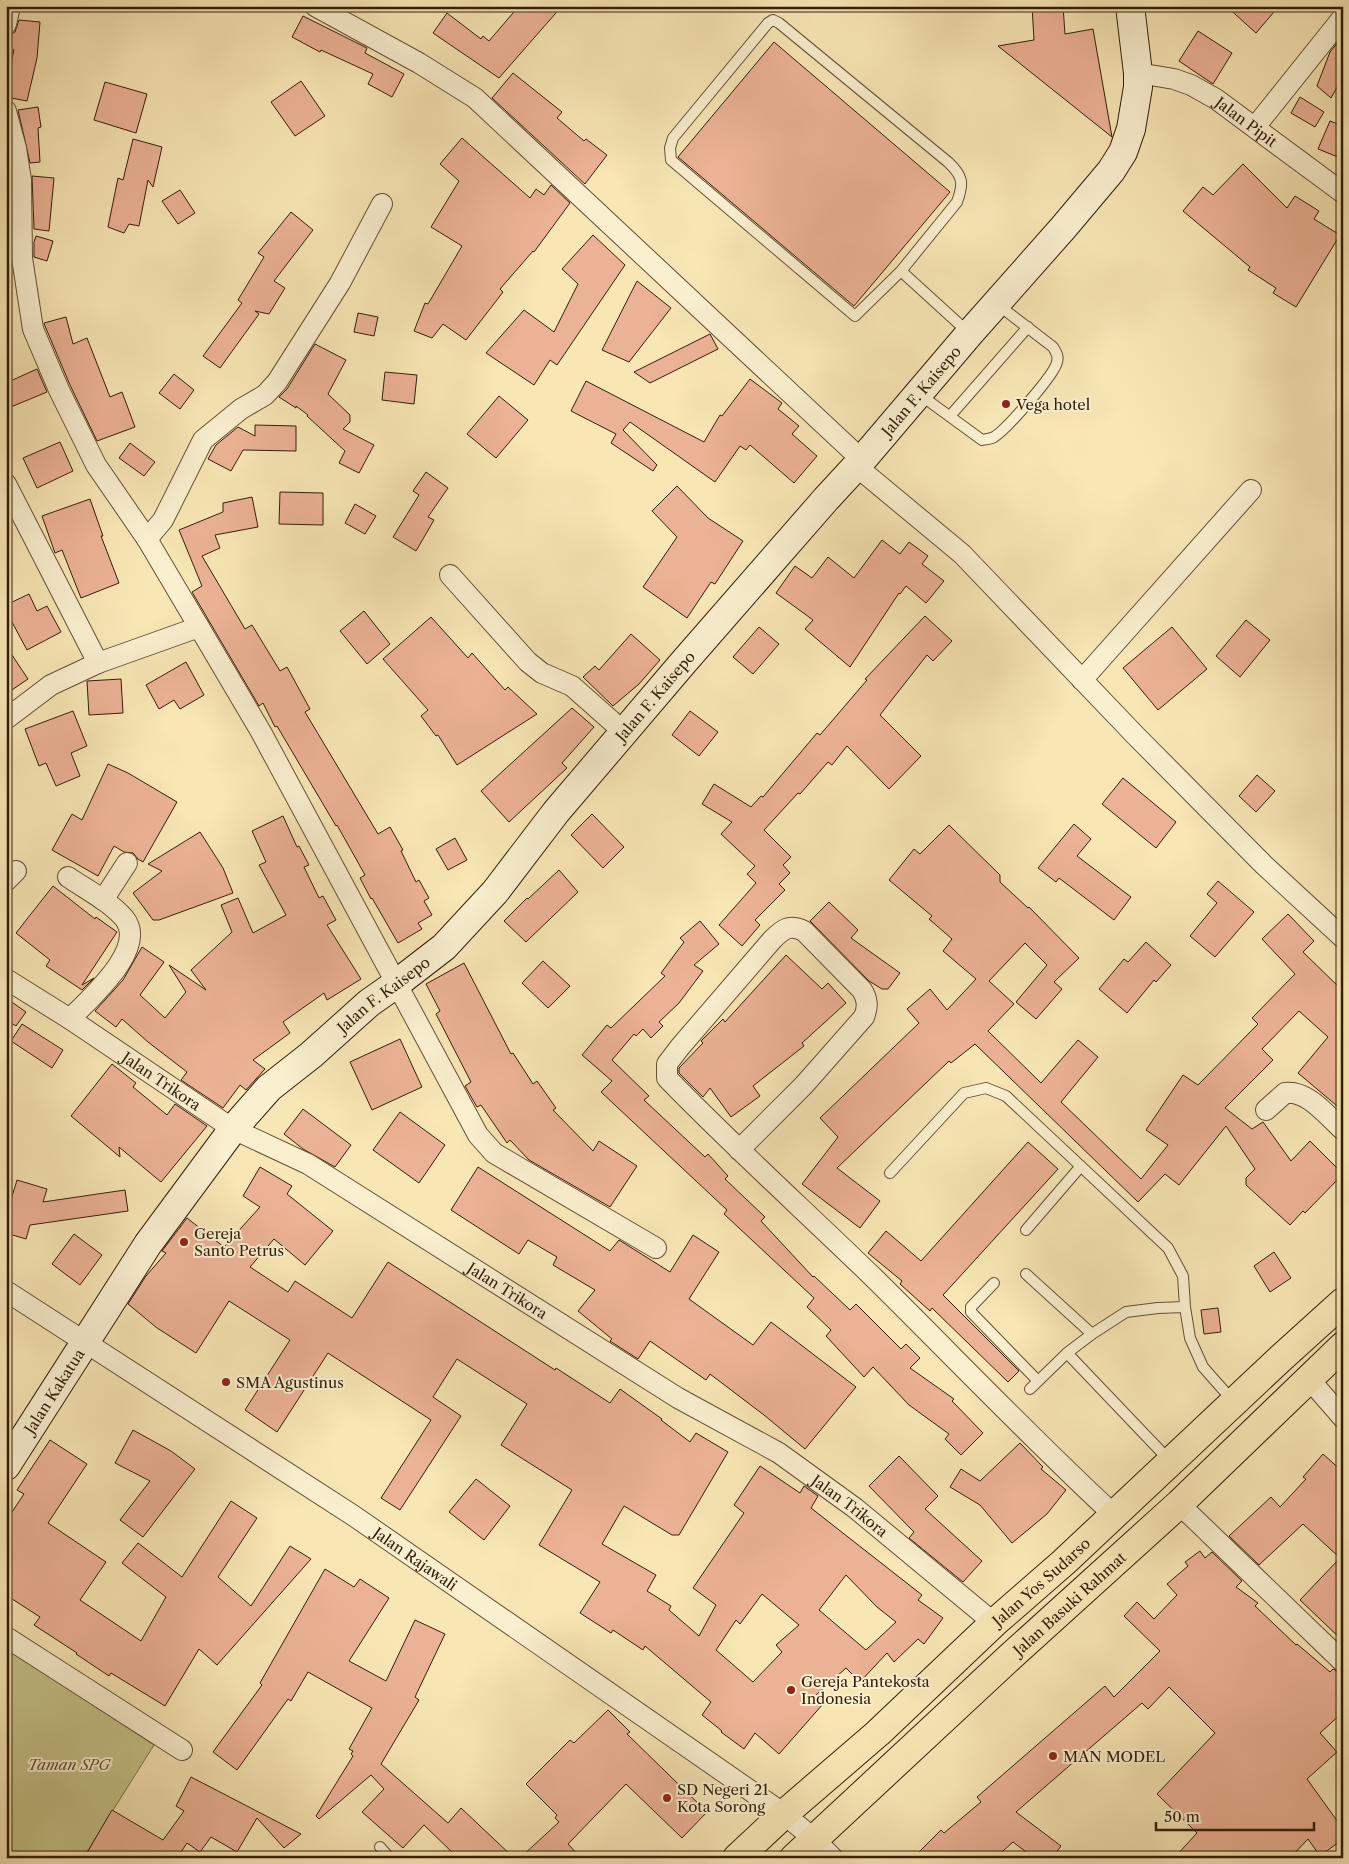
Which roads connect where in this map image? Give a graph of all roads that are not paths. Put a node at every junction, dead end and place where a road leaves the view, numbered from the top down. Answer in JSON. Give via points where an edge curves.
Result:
{"nodes":[{"id":1,"x":10,"y":6,"type":"edge"},
{"id":2,"x":315,"y":6,"type":"edge"},
{"id":3,"x":1130,"y":6,"type":"edge"},
{"id":4,"x":1343,"y":17,"type":"edge"},
{"id":5,"x":6,"y":24,"type":"edge"},
{"id":6,"x":1138,"y":73,"type":"junction"},
{"id":7,"x":6,"y":111,"type":"edge"},
{"id":8,"x":1255,"y":127,"type":"junction"},
{"id":9,"x":1343,"y":193,"type":"edge"},
{"id":10,"x":382,"y":204,"type":"dead end"},
{"id":11,"x":901,"y":271,"type":"junction"},
{"id":12,"x":996,"y":303,"type":"junction"},
{"id":13,"x":1028,"y":327,"type":"junction"},
{"id":14,"x":970,"y":333,"type":"junction"},
{"id":15,"x":919,"y":394,"type":"junction"},
{"id":16,"x":950,"y":416,"type":"junction"},
{"id":17,"x":859,"y":463,"type":"junction"},
{"id":18,"x":6,"y":484,"type":"edge"},
{"id":19,"x":1251,"y":490,"type":"dead end"},
{"id":20,"x":147,"y":539,"type":"junction"},
{"id":21,"x":450,"y":575,"type":"dead end"},
{"id":22,"x":198,"y":627,"type":"junction"},
{"id":23,"x":98,"y":663,"type":"junction"},
{"id":24,"x":1082,"y":680,"type":"junction"},
{"id":25,"x":6,"y":719,"type":"edge"},
{"id":26,"x":624,"y":732,"type":"junction"},
{"id":27,"x":127,"y":863,"type":"dead end"},
{"id":28,"x":68,"y":878,"type":"dead end"},
{"id":29,"x":103,"y":900,"type":"junction"},
{"id":30,"x":1343,"y":938,"type":"edge"},
{"id":31,"x":6,"y":979,"type":"edge"},
{"id":32,"x":396,"y":984,"type":"junction"},
{"id":33,"x":70,"y":1019,"type":"junction"},
{"id":34,"x":1266,"y":1110,"type":"dead end"},
{"id":35,"x":233,"y":1129,"type":"junction"},
{"id":36,"x":1343,"y":1130,"type":"edge"},
{"id":37,"x":739,"y":1150,"type":"junction"},
{"id":38,"x":1082,"y":1166,"type":"junction"},
{"id":39,"x":890,"y":1172,"type":"dead end"},
{"id":40,"x":1026,"y":1230,"type":"dead end"},
{"id":41,"x":656,"y":1248,"type":"dead end"},
{"id":42,"x":1026,"y":1274,"type":"dead end"},
{"id":43,"x":994,"y":1283,"type":"dead end"},
{"id":44,"x":6,"y":1291,"type":"edge"},
{"id":45,"x":1343,"y":1302,"type":"edge"},
{"id":46,"x":1185,"y":1307,"type":"junction"},
{"id":47,"x":1092,"y":1334,"type":"junction"},
{"id":48,"x":87,"y":1342,"type":"junction"},
{"id":49,"x":1343,"y":1346,"type":"edge"},
{"id":50,"x":1067,"y":1353,"type":"junction"},
{"id":51,"x":1309,"y":1379,"type":"junction"},
{"id":52,"x":1038,"y":1381,"type":"junction"},
{"id":53,"x":1030,"y":1389,"type":"dead end"},
{"id":54,"x":1234,"y":1402,"type":"junction"},
{"id":55,"x":1343,"y":1418,"type":"edge"},
{"id":56,"x":1256,"y":1428,"type":"junction"},
{"id":57,"x":1171,"y":1462,"type":"junction"},
{"id":58,"x":6,"y":1466,"type":"edge"},
{"id":59,"x":1179,"y":1504,"type":"junction"},
{"id":60,"x":1114,"y":1515,"type":"junction"},
{"id":61,"x":994,"y":1623,"type":"junction"},
{"id":62,"x":6,"y":1636,"type":"edge"},
{"id":63,"x":1343,"y":1662,"type":"edge"},
{"id":64,"x":182,"y":1750,"type":"dead end"},
{"id":65,"x":784,"y":1814,"type":"junction"},
{"id":66,"x":380,"y":1847,"type":"dead end"},
{"id":67,"x":824,"y":1849,"type":"edge"},
{"id":68,"x":390,"y":1858,"type":"edge"},
{"id":69,"x":737,"y":1858,"type":"edge"},
{"id":70,"x":794,"y":1858,"type":"edge"}],
"edges":[{"from":1,"to":5,"type":"street"},
{"from":2,"to":17,"type":"street","via":[[475,98]]},
{"from":3,"to":6,"type":"street","name":"Jalan F. Kaisepo"},
{"from":4,"to":8,"type":"street"},
{"from":6,"to":8,"type":"street","name":"Jalan Pipit","via":[[1191,85],[1216,98]]},
{"from":6,"to":12,"type":"street","name":"Jalan F. Kaisepo","via":[[1131,129],[1123,152],[1111,171]]},
{"from":7,"to":20,"type":"street","via":[[21,180],[22,258],[33,329],[96,465]]},
{"from":8,"to":9,"type":"street","name":"Jalan Pipit"},
{"from":10,"to":20,"type":"street","via":[[340,283],[277,382],[265,395],[241,409],[202,440],[163,520]]},
{"from":11,"to":11,"type":"lane","via":[[855,316],[671,160],[673,138],[773,20],[957,170],[962,179],[957,202]]},
{"from":11,"to":14,"type":"lane"},
{"from":12,"to":13,"type":"lane"},
{"from":12,"to":14,"type":"street","name":"Jalan F. Kaisepo"},
{"from":13,"to":16,"type":"lane"},
{"from":13,"to":16,"type":"lane","via":[[1058,355],[1050,376],[993,438],[982,440]]},
{"from":14,"to":15,"type":"street","name":"Jalan F. Kaisepo"},
{"from":15,"to":16,"type":"lane"},
{"from":15,"to":17,"type":"street","name":"Jalan F. Kaisepo"},
{"from":17,"to":24,"type":"street","via":[[962,554]]},
{"from":17,"to":26,"type":"street","name":"Jalan F. Kaisepo"},
{"from":18,"to":23,"type":"street"},
{"from":19,"to":24,"type":"street"},
{"from":20,"to":22,"type":"street"},
{"from":21,"to":26,"type":"street","via":[[528,662],[542,673],[572,686]]},
{"from":22,"to":23,"type":"street"},
{"from":22,"to":32,"type":"street","via":[[261,732]]},
{"from":23,"to":25,"type":"street","via":[[51,685]]},
{"from":24,"to":30,"type":"street","via":[[1264,865]]},
{"from":26,"to":32,"type":"street","name":"Jalan F. Kaisepo","via":[[556,812],[495,892],[444,947]]},
{"from":27,"to":29,"type":"street"},
{"from":28,"to":29,"type":"street"},
{"from":29,"to":33,"type":"street","via":[[125,919],[130,931],[128,949],[107,980]]},
{"from":31,"to":33,"type":"street","name":"Jalan Trikora"},
{"from":32,"to":35,"type":"street","name":"Jalan F. Kaisepo","via":[[269,1088]]},
{"from":32,"to":41,"type":"street","via":[[478,1135],[494,1153]]},
{"from":33,"to":35,"type":"street","name":"Jalan Trikora"},
{"from":34,"to":36,"type":"street","via":[[1285,1093],[1299,1094]]},
{"from":35,"to":48,"type":"street","name":"Jalan F. Kaisepo","via":[[148,1244]]},
{"from":35,"to":61,"type":"street","name":"Jalan Trikora","via":[[308,1164],[678,1398],[779,1453],[855,1508]]},
{"from":37,"to":37,"type":"street","via":[[667,1078],[667,1064],[772,940],[784,930],[796,927],[804,931],[862,990],[867,1009],[864,1017],[804,1085]]},
{"from":37,"to":60,"type":"street"},
{"from":38,"to":39,"type":"lane","via":[[1006,1096],[986,1088],[964,1093]]},
{"from":38,"to":40,"type":"lane"},
{"from":38,"to":46,"type":"lane","via":[[1168,1248],[1183,1276]]},
{"from":42,"to":47,"type":"lane"},
{"from":43,"to":52,"type":"lane","via":[[971,1307],[971,1312]]},
{"from":44,"to":48,"type":"street","name":"Jalan Rajawali"},
{"from":45,"to":54,"type":"highway","name":"Jalan Yos Sudarso"},
{"from":46,"to":47,"type":"lane","via":[[1126,1312]]},
{"from":46,"to":54,"type":"lane","via":[[1190,1338],[1202,1367]]},
{"from":47,"to":50,"type":"lane"},
{"from":48,"to":58,"type":"street","name":"Jalan Kakatua"},
{"from":48,"to":65,"type":"street","name":"Jalan Rajawali","via":[[354,1516]]},
{"from":49,"to":51,"type":"highway","name":"Jalan Basuki Rahmat"},
{"from":50,"to":52,"type":"lane"},
{"from":50,"to":57,"type":"lane"},
{"from":51,"to":55,"type":"street"},
{"from":51,"to":56,"type":"highway","name":"Jalan Basuki Rahmat"},
{"from":52,"to":53,"type":"lane"},
{"from":54,"to":56,"type":"highway"},
{"from":54,"to":57,"type":"highway","name":"Jalan Yos Sudarso"},
{"from":56,"to":59,"type":"highway","name":"Jalan Basuki Rahmat"},
{"from":57,"to":60,"type":"highway","name":"Jalan Yos Sudarso"},
{"from":59,"to":63,"type":"street"},
{"from":59,"to":67,"type":"highway","name":"Jalan Basuki Rahmat","via":[[1010,1657]]},
{"from":60,"to":61,"type":"highway","name":"Jalan Yos Sudarso"},
{"from":61,"to":65,"type":"highway","name":"Jalan Yos Sudarso","via":[[878,1733]]},
{"from":62,"to":64,"type":"street"},
{"from":65,"to":67,"type":"street","name":"Jalan Rajawali"},
{"from":65,"to":69,"type":"highway","name":"Jalan Yos Sudarso"},
{"from":66,"to":68,"type":"lane"},
{"from":67,"to":70,"type":"highway","name":"Jalan Basuki Rahmat"}]}
